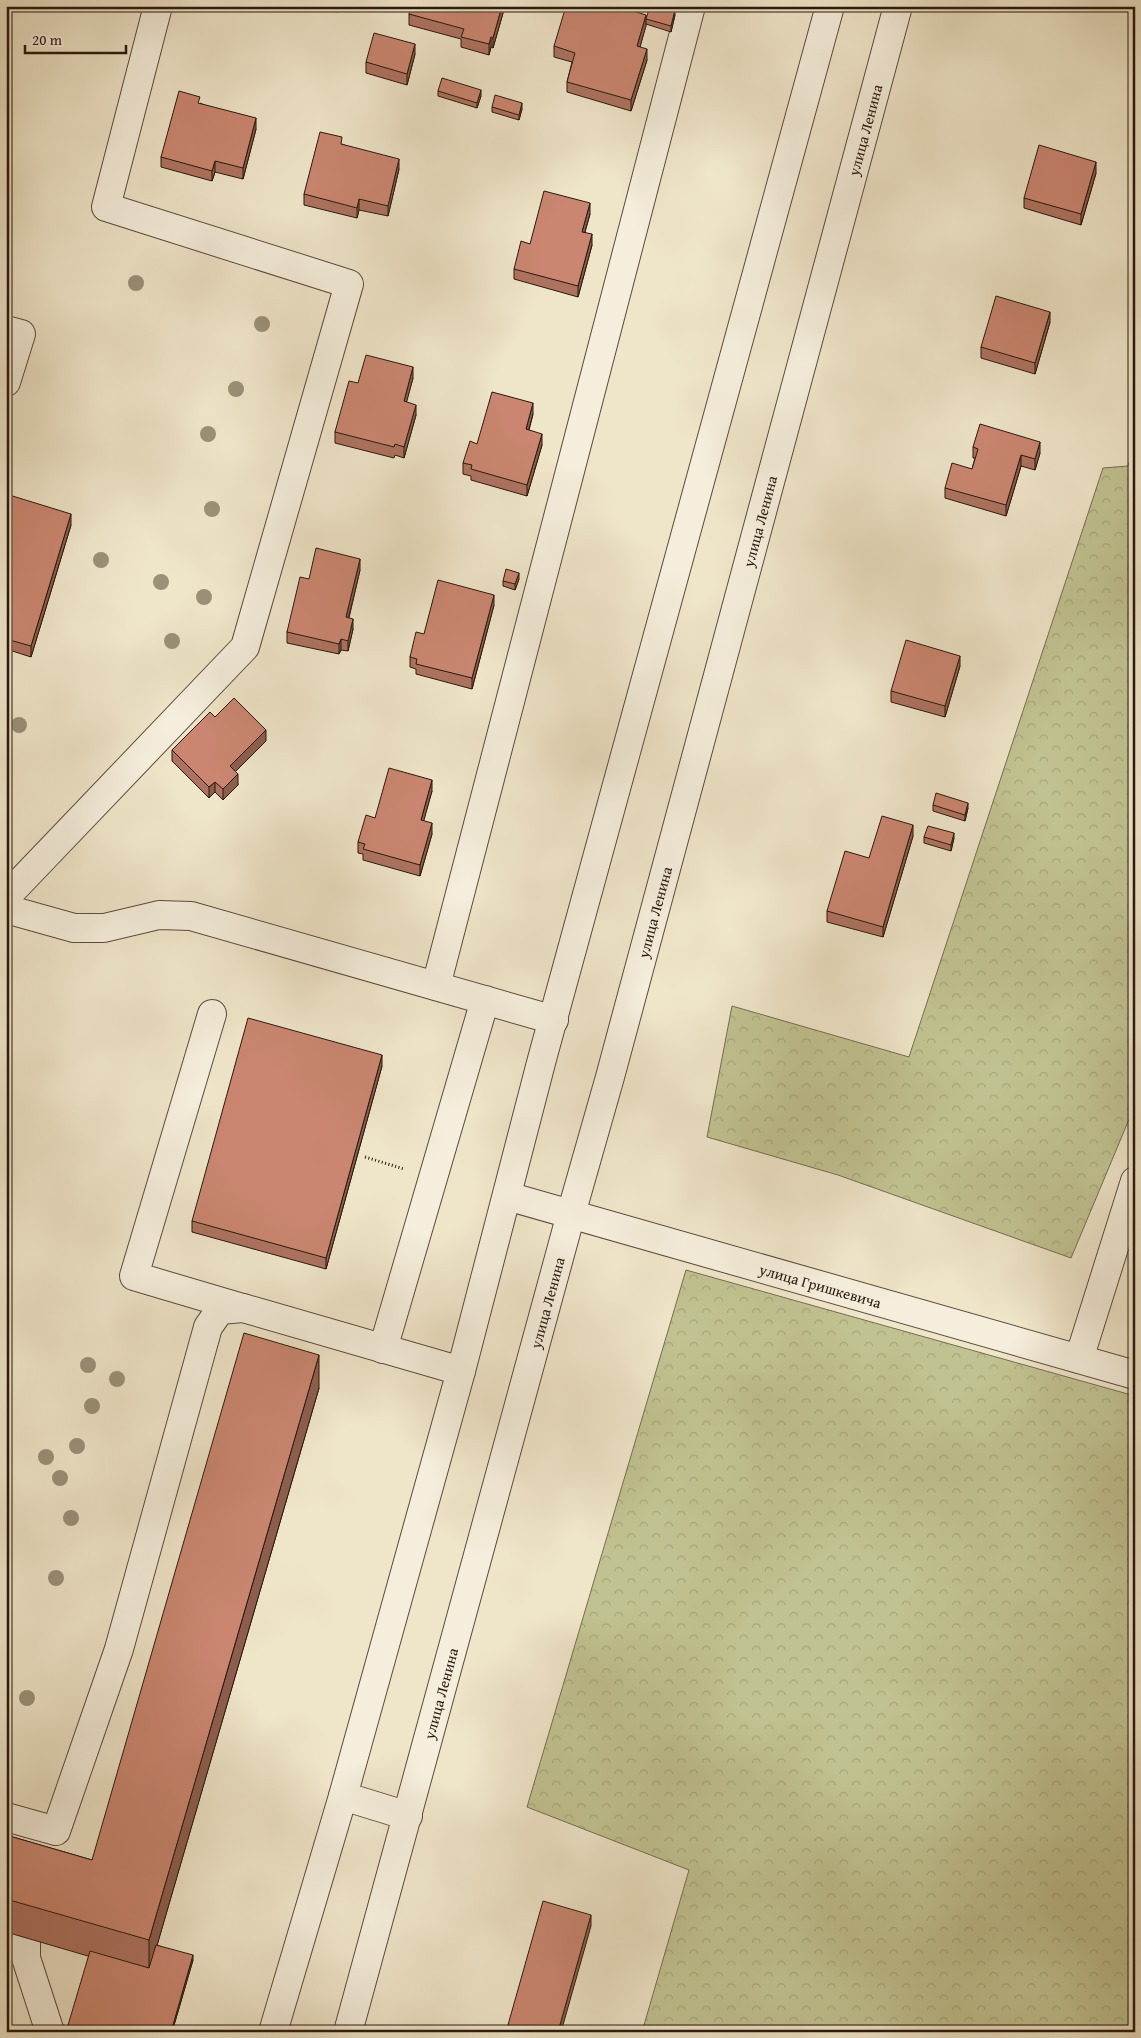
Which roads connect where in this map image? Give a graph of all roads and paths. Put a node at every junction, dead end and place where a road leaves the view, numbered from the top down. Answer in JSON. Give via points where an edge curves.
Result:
{"nodes":[{"id":1,"x":158,"y":6,"type":"edge"},
{"id":2,"x":691,"y":6,"type":"edge"},
{"id":3,"x":830,"y":6,"type":"edge"},
{"id":4,"x":898,"y":6,"type":"edge"},
{"id":5,"x":6,"y":330,"type":"edge"},
{"id":6,"x":6,"y":382,"type":"edge"},
{"id":7,"x":6,"y":897,"type":"edge"},
{"id":8,"x":6,"y":909,"type":"edge"},
{"id":9,"x":436,"y":986,"type":"junction"},
{"id":10,"x":484,"y":1000,"type":"junction"},
{"id":11,"x":212,"y":1014,"type":"dead end"},
{"id":12,"x":554,"y":1020,"type":"junction"},
{"id":13,"x":365,"y":1157,"type":"dead end"},
{"id":14,"x":433,"y":1177,"type":"junction"},
{"id":15,"x":1135,"y":1181,"type":"edge"},
{"id":16,"x":507,"y":1196,"type":"junction"},
{"id":17,"x":571,"y":1214,"type":"junction"},
{"id":18,"x":243,"y":1308,"type":"junction"},
{"id":19,"x":383,"y":1349,"type":"junction"},
{"id":20,"x":1079,"y":1359,"type":"junction"},
{"id":21,"x":461,"y":1372,"type":"junction"},
{"id":22,"x":1135,"y":1375,"type":"edge"},
{"id":23,"x":343,"y":1796,"type":"junction"},
{"id":24,"x":408,"y":1816,"type":"junction"},
{"id":25,"x":6,"y":1817,"type":"edge"},
{"id":26,"x":56,"y":1831,"type":"junction"},
{"id":27,"x":48,"y":1860,"type":"edge"},
{"id":28,"x":26,"y":1938,"type":"edge"},
{"id":29,"x":50,"y":2032,"type":"edge"},
{"id":30,"x":273,"y":2032,"type":"edge"},
{"id":31,"x":348,"y":2032,"type":"edge"}],
"edges":[{"from":1,"to":7,"type":"street","via":[[106,207],[349,284],[245,647]]},
{"from":2,"to":9,"type":"street"},
{"from":3,"to":12,"type":"street"},
{"from":4,"to":17,"type":"street","name":"улица Ленина"},
{"from":5,"to":6,"type":"street","via":[[21,334]]},
{"from":8,"to":9,"type":"street","via":[[74,928],[104,928],[158,915],[191,916]]},
{"from":9,"to":10,"type":"street"},
{"from":10,"to":12,"type":"street"},
{"from":10,"to":14,"type":"street"},
{"from":11,"to":18,"type":"street","via":[[134,1276]]},
{"from":12,"to":16,"type":"street"},
{"from":13,"to":14,"type":"path"},
{"from":14,"to":19,"type":"street"},
{"from":15,"to":20,"type":"street"},
{"from":16,"to":17,"type":"street","name":"улица Гришкевича"},
{"from":16,"to":21,"type":"street"},
{"from":17,"to":20,"type":"street","name":"улица Гришкевича"},
{"from":17,"to":24,"type":"street","name":"улица Ленина"},
{"from":18,"to":19,"type":"street"},
{"from":18,"to":26,"type":"street","via":[[220,1310],[208,1327],[119,1649]]},
{"from":19,"to":21,"type":"street"},
{"from":20,"to":22,"type":"street","name":"улица Гришкевича"},
{"from":21,"to":23,"type":"street"},
{"from":23,"to":24,"type":"street"},
{"from":23,"to":30,"type":"street"},
{"from":24,"to":31,"type":"street","name":"улица Ленина"},
{"from":25,"to":26,"type":"street"},
{"from":26,"to":27,"type":"street"},
{"from":28,"to":29,"type":"street","via":[[26,1958]]}]}
